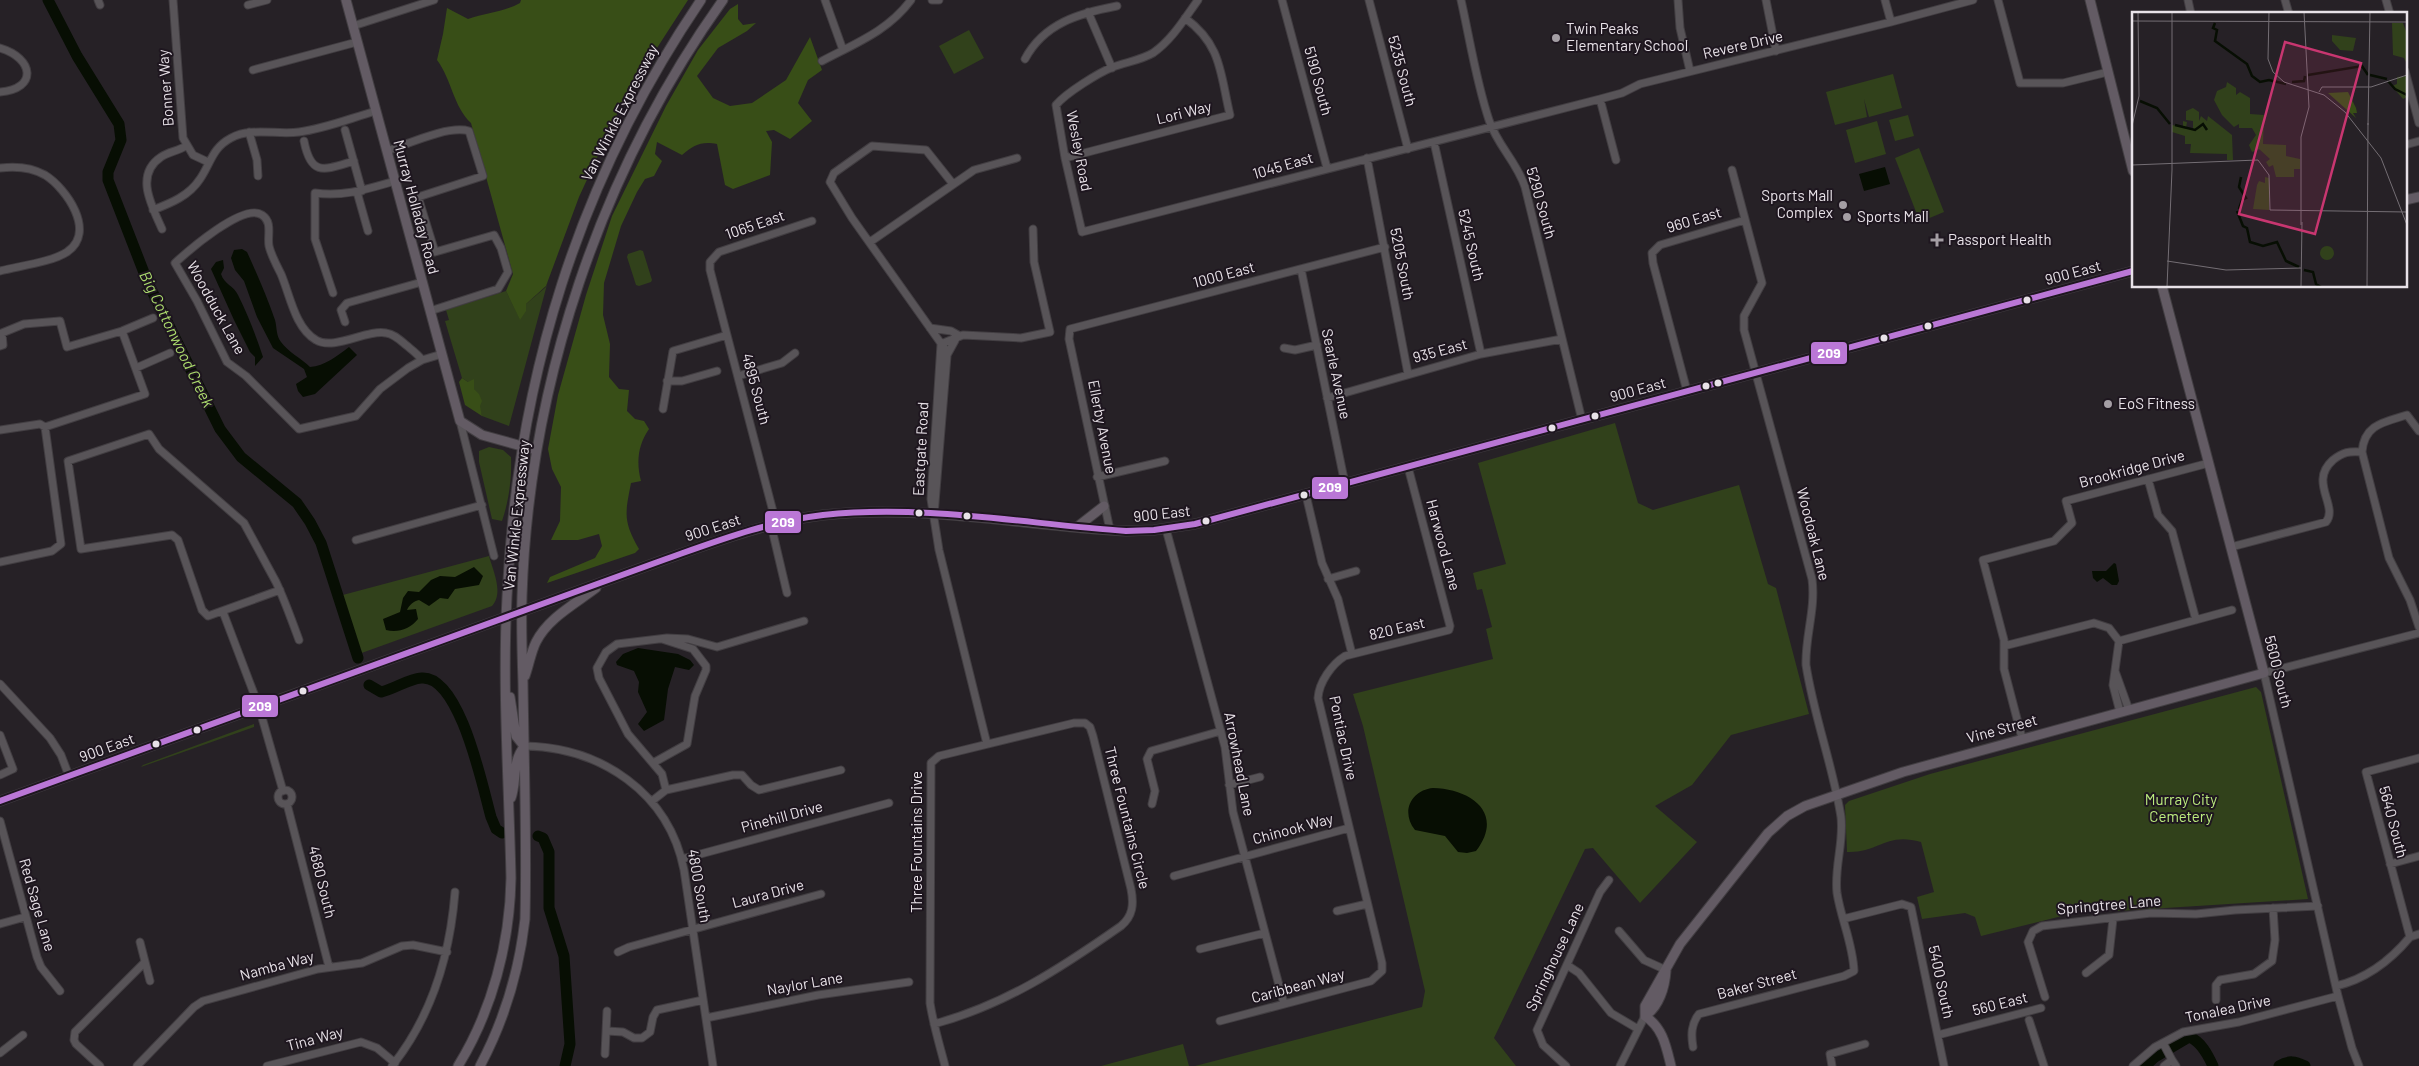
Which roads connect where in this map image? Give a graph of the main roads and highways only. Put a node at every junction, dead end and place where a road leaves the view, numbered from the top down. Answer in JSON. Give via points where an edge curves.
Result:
{"nodes":[{"id":1,"x":346,"y":0,"type":"edge"},
{"id":2,"x":700,"y":0,"type":"edge"},
{"id":3,"x":723,"y":0,"type":"edge"},
{"id":4,"x":2090,"y":0,"type":"edge"},
{"id":5,"x":2132,"y":167,"type":"edge"},
{"id":6,"x":2419,"y":197,"type":"edge"},
{"id":7,"x":2406,"y":200,"type":"edge"},
{"id":8,"x":2132,"y":271,"type":"edge"},
{"id":9,"x":2163,"y":288,"type":"edge"},
{"id":10,"x":522,"y":447,"type":"junction"},
{"id":11,"x":536,"y":450,"type":"junction"},
{"id":12,"x":1104,"y":506,"type":"road end"},
{"id":13,"x":1077,"y":528,"type":"junction"},
{"id":14,"x":606,"y":581,"type":"junction"},
{"id":15,"x":521,"y":612,"type":"junction"},
{"id":16,"x":506,"y":618,"type":"junction"},
{"id":17,"x":2264,"y":673,"type":"joint"},
{"id":18,"x":506,"y":682,"type":"junction"},
{"id":19,"x":523,"y":685,"type":"junction"},
{"id":20,"x":524,"y":746,"type":"junction"},
{"id":21,"x":0,"y":801,"type":"edge"},
{"id":22,"x":509,"y":804,"type":"junction"},
{"id":23,"x":458,"y":1066,"type":"edge"},
{"id":24,"x":480,"y":1066,"type":"edge"},
{"id":25,"x":1671,"y":1066,"type":"edge"}],
"edges":[{"from":1,"to":10,"type":"main road","name":"Murray Holladay Road","via":[[460,421],[482,435]]},
{"from":2,"to":10,"type":"main road","name":"Van Winkle Expressway","via":[[641,96],[587,210],[543,344]]},
{"from":3,"to":11,"type":"main road","name":"Van Winkle Expressway","via":[[663,94],[627,162],[590,255],[563,336]]},
{"from":4,"to":5,"type":"main road"},
{"from":6,"to":7,"type":"main road"},
{"from":8,"to":13,"type":"main road","name":"900 East","via":[[1209,521],[1166,529]]},
{"from":9,"to":17,"type":"main road","name":"5600 South"},
{"from":10,"to":11,"type":"main road"},
{"from":10,"to":16,"type":"main road","name":"Van Winkle Expressway","via":[[512,522]]},
{"from":11,"to":15,"type":"main road","name":"Van Winkle Expressway","via":[[526,524]]},
{"from":12,"to":13,"type":"main road"},
{"from":13,"to":14,"type":"main road","name":"900 East","via":[[889,512],[846,513],[774,524]]},
{"from":14,"to":15,"type":"main road","name":"900 East"},
{"from":14,"to":19,"type":"main road","via":[[544,630],[534,648]]},
{"from":15,"to":16,"type":"main road","name":"900 East"},
{"from":15,"to":19,"type":"main road","name":"Van Winkle Expressway"},
{"from":16,"to":18,"type":"main road","name":"Van Winkle Expressway"},
{"from":16,"to":21,"type":"main road","name":"900 East"},
{"from":17,"to":25,"type":"main road","name":"Vine Street","via":[[1908,770],[1800,809],[1774,827],[1685,937],[1645,1006],[1645,1016],[1661,1033]]},
{"from":18,"to":20,"type":"main road","via":[[514,729]]},
{"from":18,"to":22,"type":"main road","name":"Van Winkle Expressway"},
{"from":19,"to":20,"type":"main road","name":"Van Winkle Expressway"},
{"from":20,"to":22,"type":"main road","via":[[518,756],[516,785]]},
{"from":20,"to":24,"type":"main road","name":"Van Winkle Expressway","via":[[526,892],[522,945],[511,995]]},
{"from":22,"to":23,"type":"main road","name":"Van Winkle Expressway","via":[[511,893],[505,941],[484,1011]]}]}
